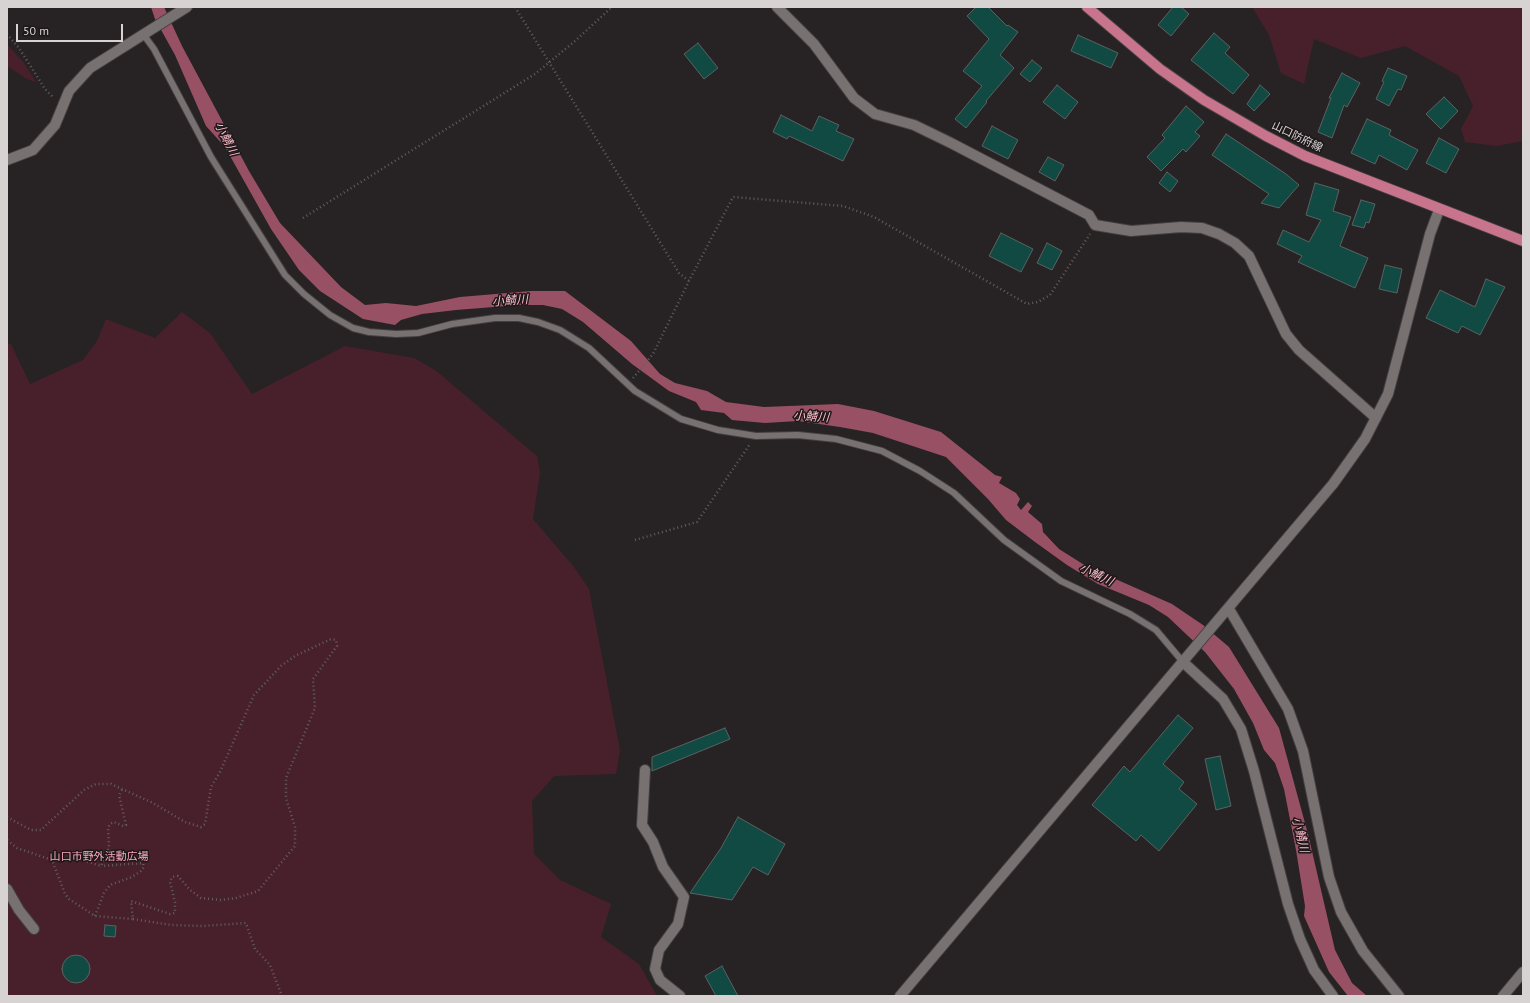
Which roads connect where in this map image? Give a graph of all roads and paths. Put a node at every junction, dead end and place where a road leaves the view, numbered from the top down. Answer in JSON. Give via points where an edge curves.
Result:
{"nodes":[{"id":1,"x":515,"y":7,"type":"edge"},
{"id":2,"x":612,"y":7,"type":"edge"},
{"id":3,"x":776,"y":7,"type":"edge"},
{"id":4,"x":1087,"y":7,"type":"edge"},
{"id":5,"x":186,"y":8,"type":"edge"},
{"id":6,"x":145,"y":33,"type":"junction"},
{"id":7,"x":7,"y":34,"type":"edge"},
{"id":8,"x":550,"y":64,"type":"junction"},
{"id":9,"x":63,"y":102,"type":"junction"},
{"id":10,"x":7,"y":160,"type":"edge"},
{"id":11,"x":1439,"y":210,"type":"junction"},
{"id":12,"x":303,"y":218,"type":"dead end"},
{"id":13,"x":1095,"y":225,"type":"junction"},
{"id":14,"x":1523,"y":241,"type":"edge"},
{"id":15,"x":689,"y":281,"type":"junction"},
{"id":16,"x":629,"y":382,"type":"junction"},
{"id":17,"x":1376,"y":418,"type":"junction"},
{"id":18,"x":756,"y":436,"type":"junction"},
{"id":19,"x":635,"y":540,"type":"dead end"},
{"id":20,"x":1229,"y":608,"type":"junction"},
{"id":21,"x":1186,"y":659,"type":"junction"},
{"id":22,"x":645,"y":770,"type":"dead end"},
{"id":23,"x":123,"y":788,"type":"junction"},
{"id":24,"x":7,"y":817,"type":"edge"},
{"id":25,"x":7,"y":840,"type":"edge"},
{"id":26,"x":52,"y":860,"type":"junction"},
{"id":27,"x":101,"y":866,"type":"junction"},
{"id":28,"x":7,"y":889,"type":"edge"},
{"id":29,"x":95,"y":916,"type":"junction"},
{"id":30,"x":133,"y":919,"type":"junction"},
{"id":31,"x":34,"y":929,"type":"dead end"},
{"id":32,"x":1523,"y":972,"type":"edge"},
{"id":33,"x":282,"y":996,"type":"edge"},
{"id":34,"x":680,"y":996,"type":"edge"},
{"id":35,"x":900,"y":996,"type":"edge"},
{"id":36,"x":1333,"y":996,"type":"edge"},
{"id":37,"x":1399,"y":996,"type":"edge"},
{"id":38,"x":1502,"y":996,"type":"edge"}],
"edges":[{"from":1,"to":8,"type":"path"},
{"from":2,"to":8,"type":"path"},
{"from":3,"to":13,"type":"street","via":[[814,44],[854,98],[875,114],[914,125],[951,143],[1089,215]]},
{"from":4,"to":11,"type":"main road","name":"山口防府線","via":[[1160,69],[1234,118],[1305,156]]},
{"from":5,"to":6,"type":"street"},
{"from":6,"to":9,"type":"street","via":[[90,68],[68,91]]},
{"from":6,"to":16,"type":"lane","via":[[211,157],[285,275],[330,315],[353,328],[396,334],[418,333],[452,324],[495,318],[519,318],[538,322],[560,330],[589,348]]},
{"from":7,"to":9,"type":"path","via":[[45,89]]},
{"from":8,"to":12,"type":"path"},
{"from":8,"to":15,"type":"path","via":[[679,273]]},
{"from":9,"to":10,"type":"street","via":[[54,125],[33,150]]},
{"from":11,"to":14,"type":"main road","name":"山口防府線"},
{"from":11,"to":17,"type":"street","via":[[1430,234],[1388,394]]},
{"from":13,"to":15,"type":"path","via":[[1050,295],[1038,302],[1027,304],[868,215],[843,206],[733,197]]},
{"from":13,"to":17,"type":"street","via":[[1131,230],[1202,228],[1236,242],[1249,256],[1286,334],[1300,350]]},
{"from":15,"to":16,"type":"path","via":[[653,354]]},
{"from":16,"to":18,"type":"lane","via":[[646,398],[681,419],[718,430]]},
{"from":17,"to":20,"type":"street","via":[[1365,439],[1333,484]]},
{"from":18,"to":19,"type":"path","via":[[697,522]]},
{"from":18,"to":21,"type":"lane","via":[[798,435],[836,439],[882,452],[920,471],[954,492],[1004,540],[1061,580],[1130,614],[1156,630]]},
{"from":20,"to":21,"type":"street"},
{"from":20,"to":37,"type":"street","via":[[1288,709],[1303,751],[1329,877],[1341,912],[1363,951]]},
{"from":21,"to":35,"type":"street"},
{"from":21,"to":36,"type":"street","via":[[1223,699],[1241,729],[1300,940],[1314,970]]},
{"from":22,"to":34,"type":"street","via":[[642,825],[663,867],[684,897],[678,924],[659,950],[656,970],[660,980]]},
{"from":23,"to":24,"type":"path","via":[[112,784],[96,784],[90,787],[74,798],[41,830],[31,830]]},
{"from":23,"to":27,"type":"path","via":[[119,795],[126,825],[114,822],[110,824],[109,847]]},
{"from":23,"to":30,"type":"path","via":[[185,822],[201,827],[205,824],[211,787],[254,695],[281,666],[295,656],[330,639],[336,640],[337,646],[313,679],[315,708],[286,778],[286,798],[295,827],[296,840],[293,850],[258,891],[236,898],[210,900],[201,898],[190,890],[178,876],[172,877],[170,882],[175,913],[170,914],[131,901]]},
{"from":25,"to":26,"type":"path","via":[[17,848]]},
{"from":26,"to":27,"type":"path","via":[[72,857]]},
{"from":26,"to":29,"type":"path","via":[[65,894]]},
{"from":27,"to":29,"type":"path","via":[[143,863],[144,867],[132,877],[110,885]]},
{"from":28,"to":31,"type":"street"},
{"from":29,"to":30,"type":"path"},
{"from":30,"to":33,"type":"path","via":[[184,925],[246,923],[255,949],[270,966]]},
{"from":32,"to":38,"type":"street"}]}
